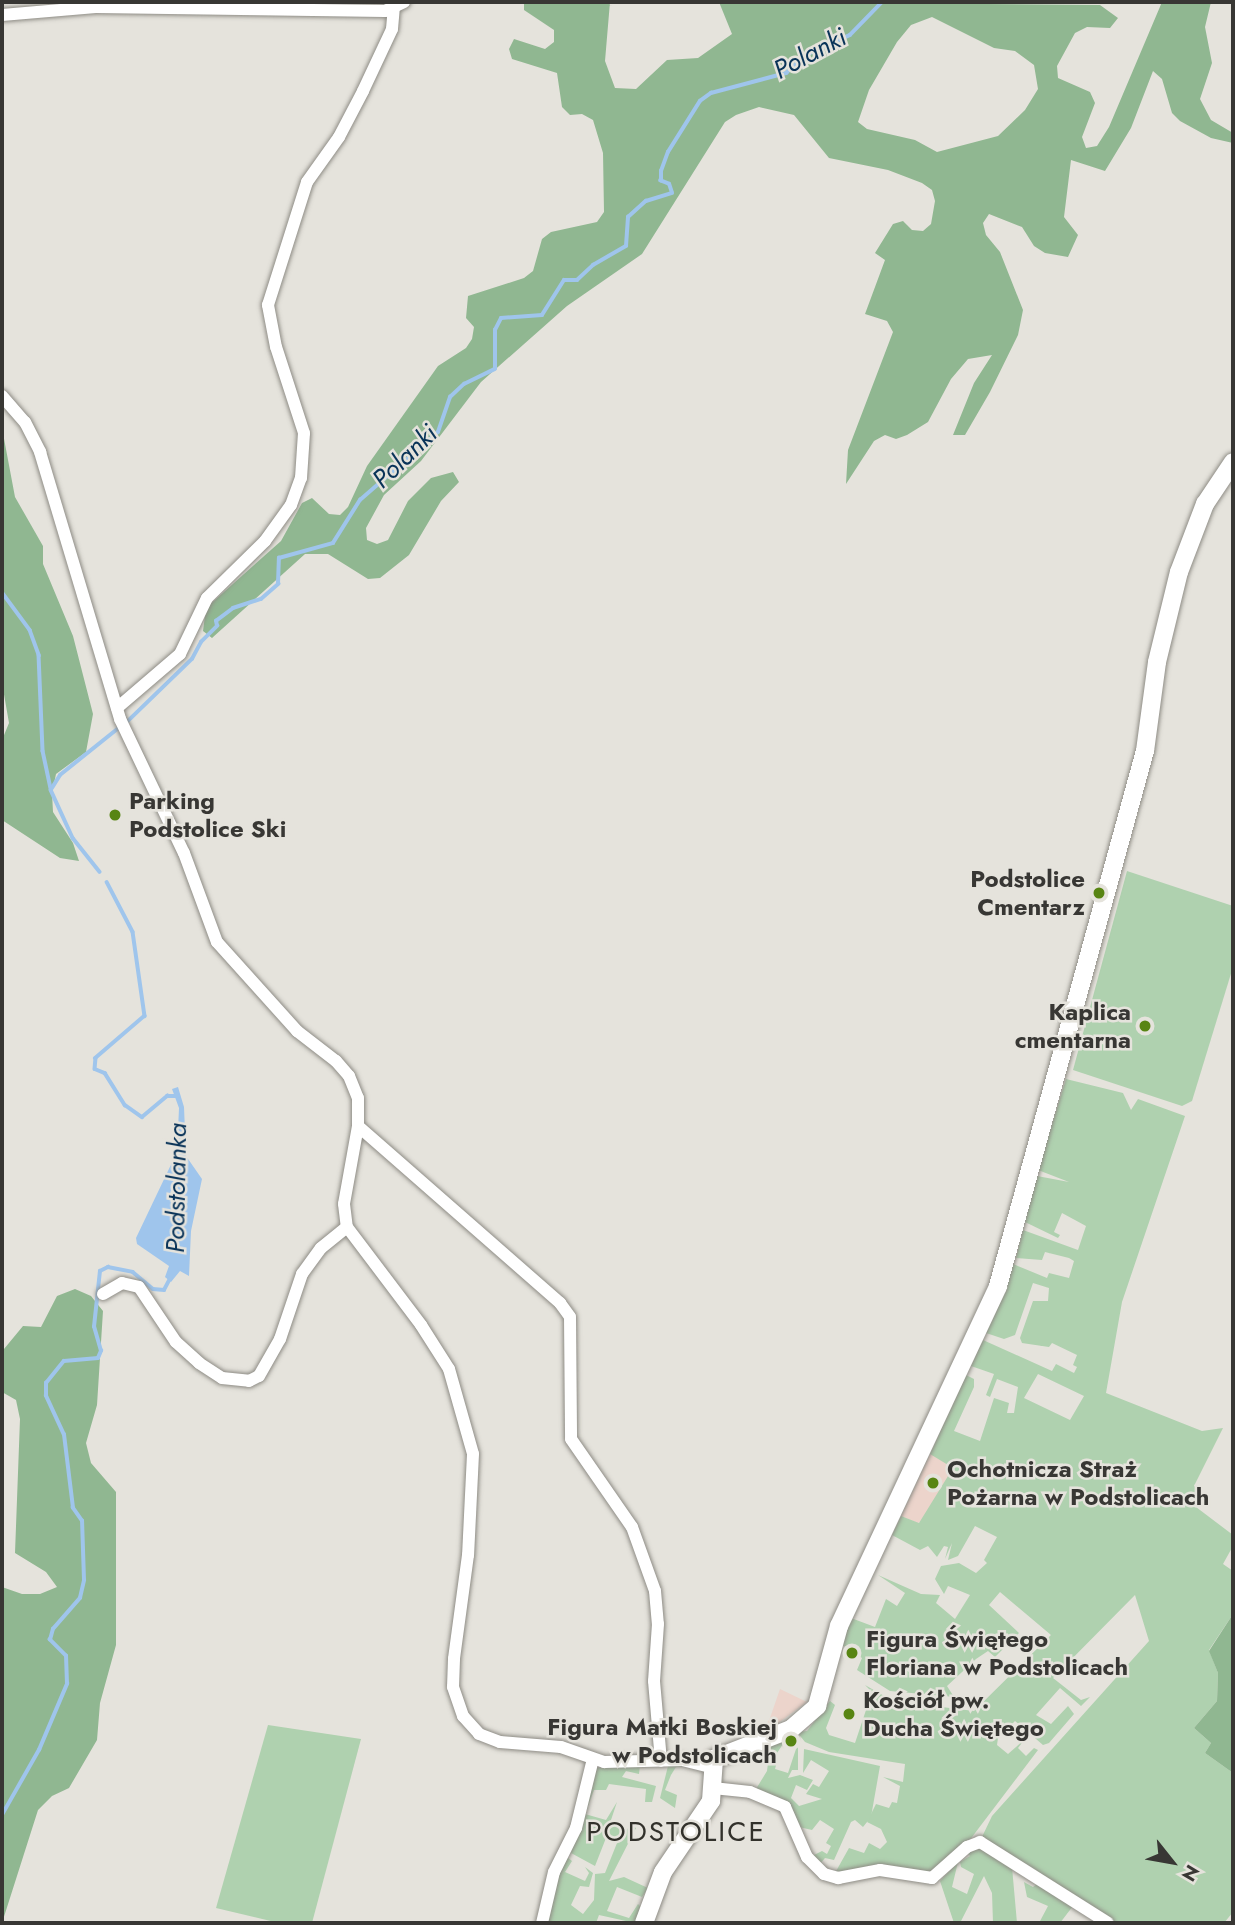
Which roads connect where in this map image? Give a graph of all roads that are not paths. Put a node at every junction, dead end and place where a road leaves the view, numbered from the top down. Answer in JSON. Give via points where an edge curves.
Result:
{"nodes":[{"id":1,"x":399,"y":5,"type":"edge"},
{"id":2,"x":2,"y":15,"type":"edge"},
{"id":3,"x":2,"y":396,"type":"edge"},
{"id":4,"x":1233,"y":462,"type":"edge"},
{"id":5,"x":117,"y":708,"type":"junction"},
{"id":6,"x":358,"y":1126,"type":"junction"},
{"id":7,"x":347,"y":1227,"type":"junction"},
{"id":8,"x":103,"y":1294,"type":"dead end"},
{"id":9,"x":593,"y":1759,"type":"junction"},
{"id":10,"x":661,"y":1761,"type":"junction"},
{"id":11,"x":711,"y":1767,"type":"junction"},
{"id":12,"x":713,"y":1788,"type":"junction"},
{"id":13,"x":542,"y":1923,"type":"edge"},
{"id":14,"x":644,"y":1923,"type":"edge"},
{"id":15,"x":1108,"y":1923,"type":"edge"}],
"edges":[{"from":1,"to":2,"type":"street","via":[[385,11],[96,7]]},
{"from":1,"to":5,"type":"street","via":[[340,137],[307,182],[268,305],[303,433],[301,478],[291,505],[265,541],[207,598],[180,654]]},
{"from":3,"to":5,"type":"street","via":[[25,422],[40,452]]},
{"from":4,"to":11,"type":"street","via":[[1205,503],[1179,572],[1157,662],[1145,751],[998,1286],[839,1626],[817,1706],[791,1729],[715,1758]]},
{"from":5,"to":6,"type":"street","via":[[145,777],[184,853],[217,942],[297,1031],[349,1076],[358,1098]]},
{"from":6,"to":7,"type":"street","via":[[344,1205]]},
{"from":6,"to":10,"type":"street","via":[[560,1303],[570,1317],[570,1439],[632,1527],[655,1591],[654,1681]]},
{"from":7,"to":8,"type":"street","via":[[321,1248],[302,1274],[280,1339],[259,1376],[249,1381],[222,1378],[199,1363],[176,1342],[139,1287],[122,1283]]},
{"from":7,"to":9,"type":"street","via":[[449,1369],[464,1411],[474,1454],[453,1687],[463,1716],[480,1734],[500,1742],[561,1746]]},
{"from":9,"to":10,"type":"street"},
{"from":9,"to":13,"type":"street","via":[[576,1828],[554,1872]]},
{"from":10,"to":11,"type":"street"},
{"from":11,"to":12,"type":"street"},
{"from":12,"to":14,"type":"street","via":[[708,1808],[663,1872]]},
{"from":12,"to":15,"type":"street","via":[[749,1791],[785,1807],[811,1865],[824,1874],[838,1878],[880,1870],[932,1878],[967,1847],[980,1842]]}]}
